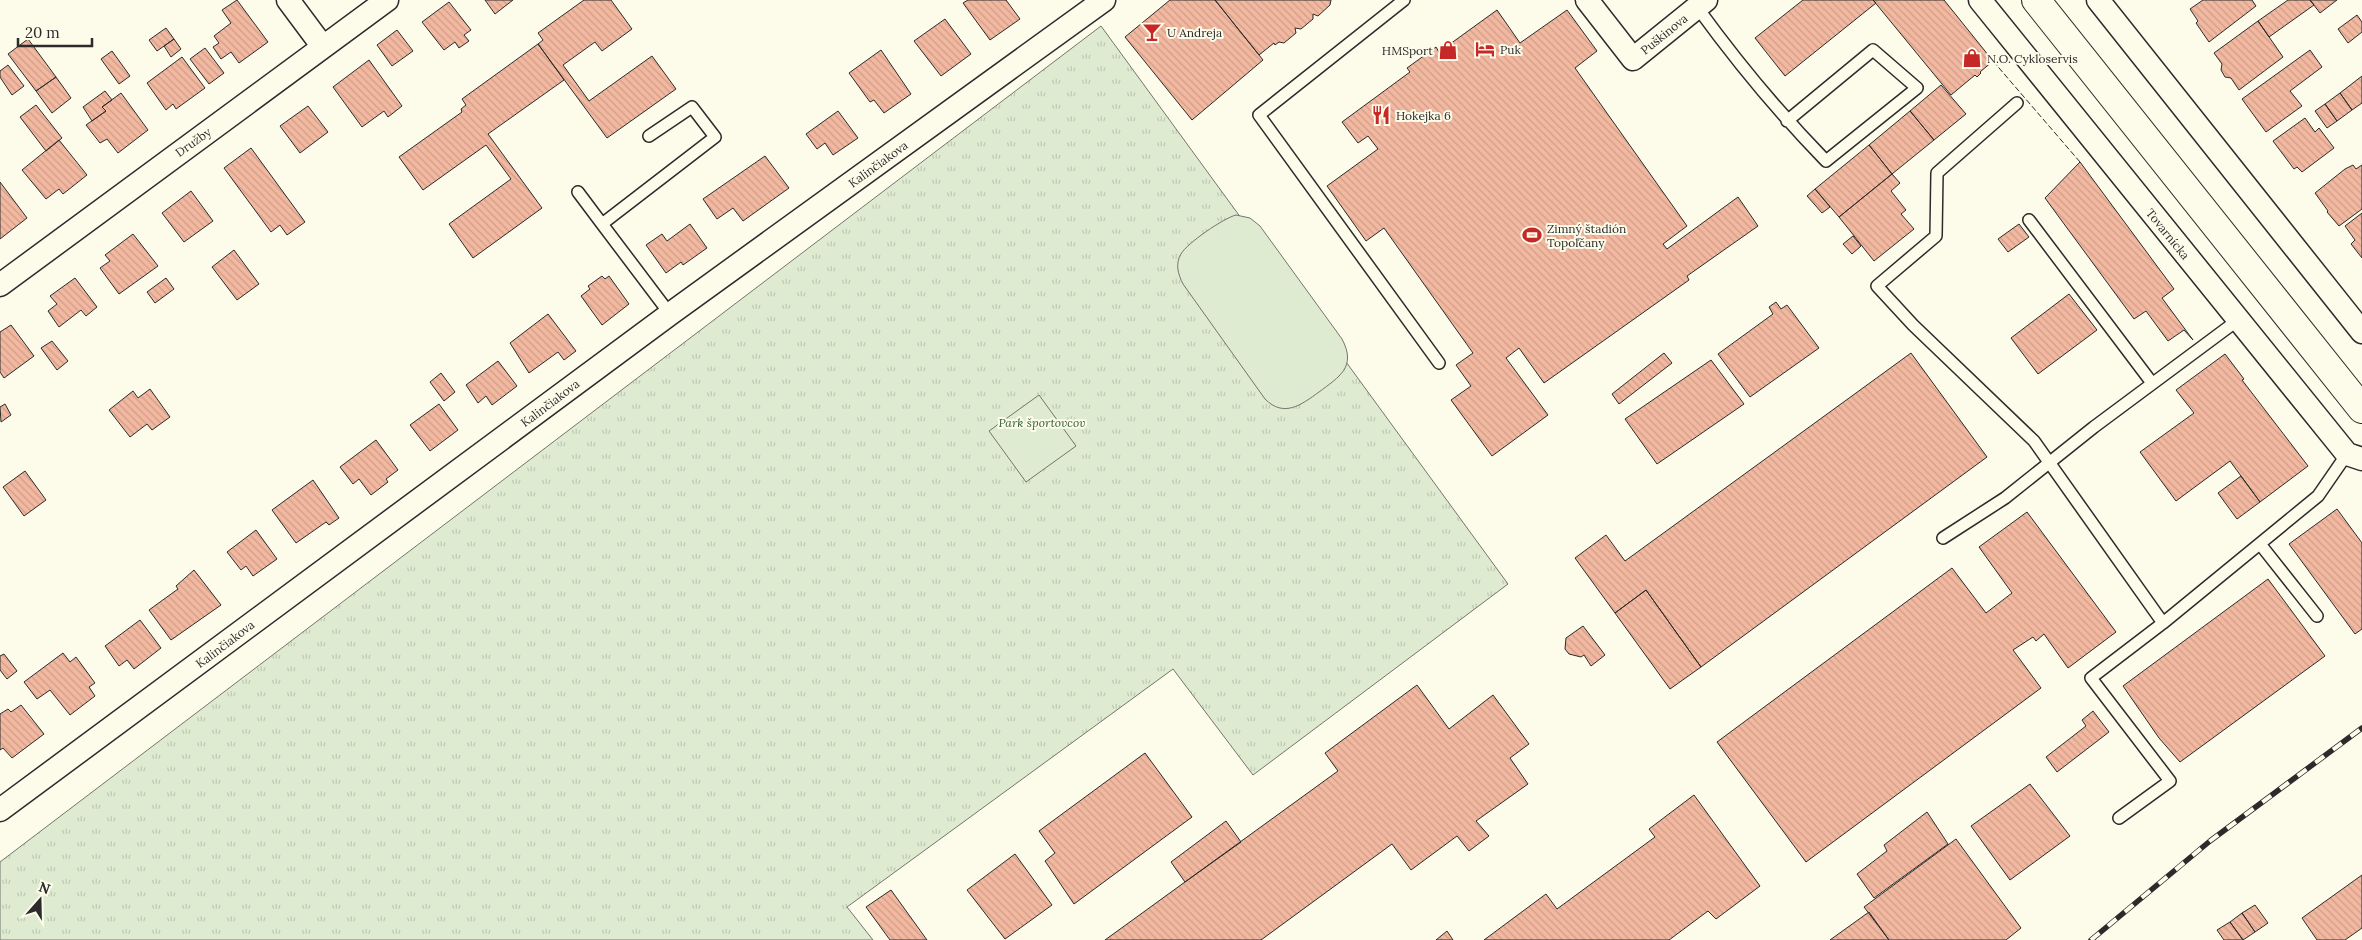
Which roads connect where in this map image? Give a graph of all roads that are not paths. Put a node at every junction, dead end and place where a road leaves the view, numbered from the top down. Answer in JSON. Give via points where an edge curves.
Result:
{"nodes":[{"id":1,"x":288,"y":0,"type":"edge"},
{"id":2,"x":387,"y":0,"type":"edge"},
{"id":3,"x":1104,"y":0,"type":"edge"},
{"id":4,"x":1404,"y":0,"type":"edge"},
{"id":5,"x":1587,"y":0,"type":"edge"},
{"id":6,"x":1980,"y":0,"type":"edge"},
{"id":7,"x":2036,"y":0,"type":"edge"},
{"id":8,"x":2098,"y":0,"type":"edge"},
{"id":9,"x":1702,"y":4,"type":"edge"},
{"id":10,"x":323,"y":47,"type":"junction"},
{"id":11,"x":2016,"y":103,"type":"dead end"},
{"id":12,"x":1787,"y":121,"type":"junction"},
{"id":13,"x":649,"y":136,"type":"dead end"},
{"id":14,"x":578,"y":192,"type":"dead end"},
{"id":15,"x":2030,"y":220,"type":"dead end"},
{"id":16,"x":602,"y":224,"type":"junction"},
{"id":17,"x":0,"y":285,"type":"edge"},
{"id":18,"x":670,"y":314,"type":"junction"},
{"id":19,"x":2238,"y":320,"type":"junction"},
{"id":20,"x":2362,"y":332,"type":"edge"},
{"id":21,"x":1439,"y":363,"type":"dead end"},
{"id":22,"x":2152,"y":383,"type":"junction"},
{"id":23,"x":2362,"y":409,"type":"edge"},
{"id":24,"x":2354,"y":457,"type":"edge"},
{"id":25,"x":2049,"y":462,"type":"junction"},
{"id":26,"x":1943,"y":538,"type":"dead end"},
{"id":27,"x":2260,"y":544,"type":"junction"},
{"id":28,"x":2317,"y":616,"type":"dead end"},
{"id":29,"x":2163,"y":623,"type":"junction"},
{"id":30,"x":0,"y":810,"type":"edge"},
{"id":31,"x":2118,"y":818,"type":"dead end"}],
"edges":[{"from":1,"to":10,"type":"street"},
{"from":2,"to":10,"type":"street","name":"Družby"},
{"from":3,"to":18,"type":"street","name":"Kalinčiakova"},
{"from":4,"to":21,"type":"lane","via":[[1258,115]]},
{"from":5,"to":9,"type":"street","name":"Puškinova","via":[[1633,59]]},
{"from":6,"to":19,"type":"street","name":"Tovarnícka"},
{"from":7,"to":23,"type":"main road"},
{"from":8,"to":20,"type":"street"},
{"from":9,"to":12,"type":"lane","via":[[1736,60]]},
{"from":10,"to":17,"type":"street","name":"Družby"},
{"from":11,"to":25,"type":"lane","via":[[1937,173],[1936,236],[1877,286],[2034,441]]},
{"from":12,"to":12,"type":"lane","via":[[1826,161],[1917,88],[1873,50]]},
{"from":13,"to":16,"type":"lane","via":[[692,107],[715,137]]},
{"from":14,"to":16,"type":"lane"},
{"from":15,"to":22,"type":"lane"},
{"from":16,"to":18,"type":"lane"},
{"from":18,"to":30,"type":"street","name":"Kalinčiakova"},
{"from":19,"to":22,"type":"lane"},
{"from":19,"to":24,"type":"street","name":"Tovarnícka"},
{"from":22,"to":25,"type":"lane"},
{"from":24,"to":27,"type":"lane","via":[[2318,496]]},
{"from":25,"to":26,"type":"lane","via":[[2005,498]]},
{"from":25,"to":29,"type":"lane"},
{"from":27,"to":28,"type":"lane"},
{"from":27,"to":29,"type":"lane"},
{"from":29,"to":31,"type":"lane","via":[[2091,678],[2170,781]]}]}
